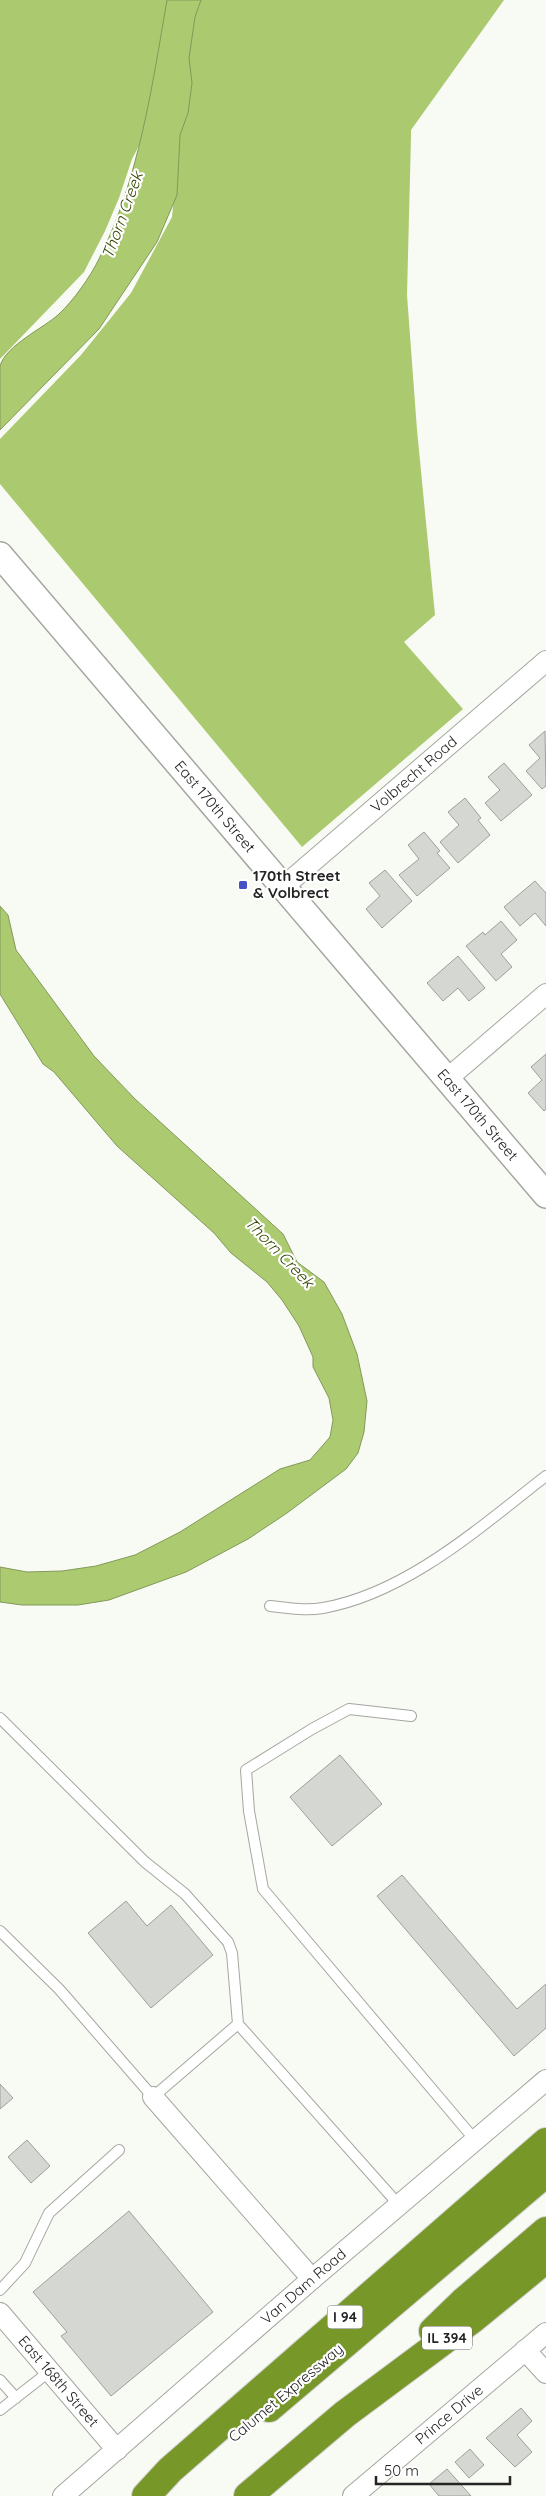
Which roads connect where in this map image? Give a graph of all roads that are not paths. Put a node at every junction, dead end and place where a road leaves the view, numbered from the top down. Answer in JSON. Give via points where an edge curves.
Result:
{"nodes":[{"id":1,"x":5,"y":561,"type":"edge"},
{"id":2,"x":546,"y":661,"type":"edge"},
{"id":3,"x":282,"y":888,"type":"junction"},
{"id":4,"x":546,"y":994,"type":"edge"},
{"id":5,"x":447,"y":1079,"type":"junction"},
{"id":6,"x":546,"y":1195,"type":"edge"},
{"id":7,"x":546,"y":1476,"type":"edge"},
{"id":8,"x":270,"y":1606,"type":"dead end"},
{"id":9,"x":411,"y":1716,"type":"dead end"},
{"id":10,"x":0,"y":1718,"type":"edge"},
{"id":11,"x":0,"y":1931,"type":"edge"},
{"id":12,"x":238,"y":2024,"type":"junction"},
{"id":13,"x":546,"y":2080,"type":"edge"},
{"id":14,"x":153,"y":2097,"type":"junction"},
{"id":15,"x":475,"y":2140,"type":"junction"},
{"id":16,"x":546,"y":2142,"type":"edge"},
{"id":17,"x":119,"y":2150,"type":"dead end"},
{"id":18,"x":546,"y":2173,"type":"edge"},
{"id":19,"x":399,"y":2205,"type":"junction"},
{"id":20,"x":546,"y":2232,"type":"edge"},
{"id":21,"x":546,"y":2259,"type":"edge"},
{"id":22,"x":312,"y":2279,"type":"junction"},
{"id":23,"x":0,"y":2290,"type":"edge"},
{"id":24,"x":0,"y":2313,"type":"edge"},
{"id":25,"x":546,"y":2333,"type":"edge"},
{"id":26,"x":526,"y":2350,"type":"junction"},
{"id":27,"x":50,"y":2371,"type":"junction"},
{"id":28,"x":546,"y":2374,"type":"edge"},
{"id":29,"x":0,"y":2380,"type":"edge"},
{"id":30,"x":16,"y":2398,"type":"junction"},
{"id":31,"x":0,"y":2410,"type":"edge"},
{"id":32,"x":344,"y":2414,"type":"junction"},
{"id":33,"x":118,"y":2450,"type":"junction"},
{"id":34,"x":377,"y":2489,"type":"edge"},
{"id":35,"x":63,"y":2496,"type":"edge"},
{"id":36,"x":146,"y":2496,"type":"edge"},
{"id":37,"x":163,"y":2496,"type":"edge"},
{"id":38,"x":248,"y":2496,"type":"edge"},
{"id":39,"x":353,"y":2496,"type":"edge"}],
"edges":[{"from":1,"to":3,"type":"street","name":"East 170th Street"},
{"from":2,"to":3,"type":"street","name":"Volbrecht Road"},
{"from":3,"to":5,"type":"street","name":"East 170th Street"},
{"from":4,"to":5,"type":"street"},
{"from":5,"to":6,"type":"street","name":"East 170th Street"},
{"from":7,"to":8,"type":"lane","via":[[477,1532],[389,1586],[352,1602],[321,1608]]},
{"from":9,"to":15,"type":"lane","via":[[349,1709],[312,1729],[246,1770],[249,1811],[263,1889]]},
{"from":10,"to":12,"type":"lane","via":[[144,1862],[185,1894],[228,1942],[232,1953]]},
{"from":11,"to":14,"type":"lane","via":[[59,1989]]},
{"from":12,"to":14,"type":"lane"},
{"from":12,"to":19,"type":"lane"},
{"from":13,"to":15,"type":"street","name":"Van Dam Road"},
{"from":14,"to":22,"type":"street"},
{"from":15,"to":19,"type":"street","name":"Van Dam Road"},
{"from":16,"to":36,"type":"highway","number":"I 94","via":[[170,2470]]},
{"from":17,"to":23,"type":"lane","via":[[49,2213],[25,2263]]},
{"from":18,"to":37,"type":"highway","name":"Calumet Expressway"},
{"from":19,"to":22,"type":"street","name":"Van Dam Road"},
{"from":20,"to":32,"type":"highway","via":[[463,2302]]},
{"from":21,"to":32,"type":"highway","number":"IL 394","via":[[474,2318]]},
{"from":22,"to":33,"type":"street","name":"Van Dam Road"},
{"from":24,"to":27,"type":"street","name":"East 168th Street"},
{"from":25,"to":26,"type":"street","name":"Prince Drive"},
{"from":26,"to":28,"type":"street"},
{"from":26,"to":34,"type":"street","name":"Prince Drive"},
{"from":27,"to":30,"type":"lane"},
{"from":27,"to":33,"type":"street","name":"East 168th Street"},
{"from":29,"to":30,"type":"lane"},
{"from":30,"to":31,"type":"lane"},
{"from":32,"to":38,"type":"highway"},
{"from":33,"to":35,"type":"street","name":"Van Dam Road"},
{"from":34,"to":39,"type":"street","name":"Prince Drive"}]}
